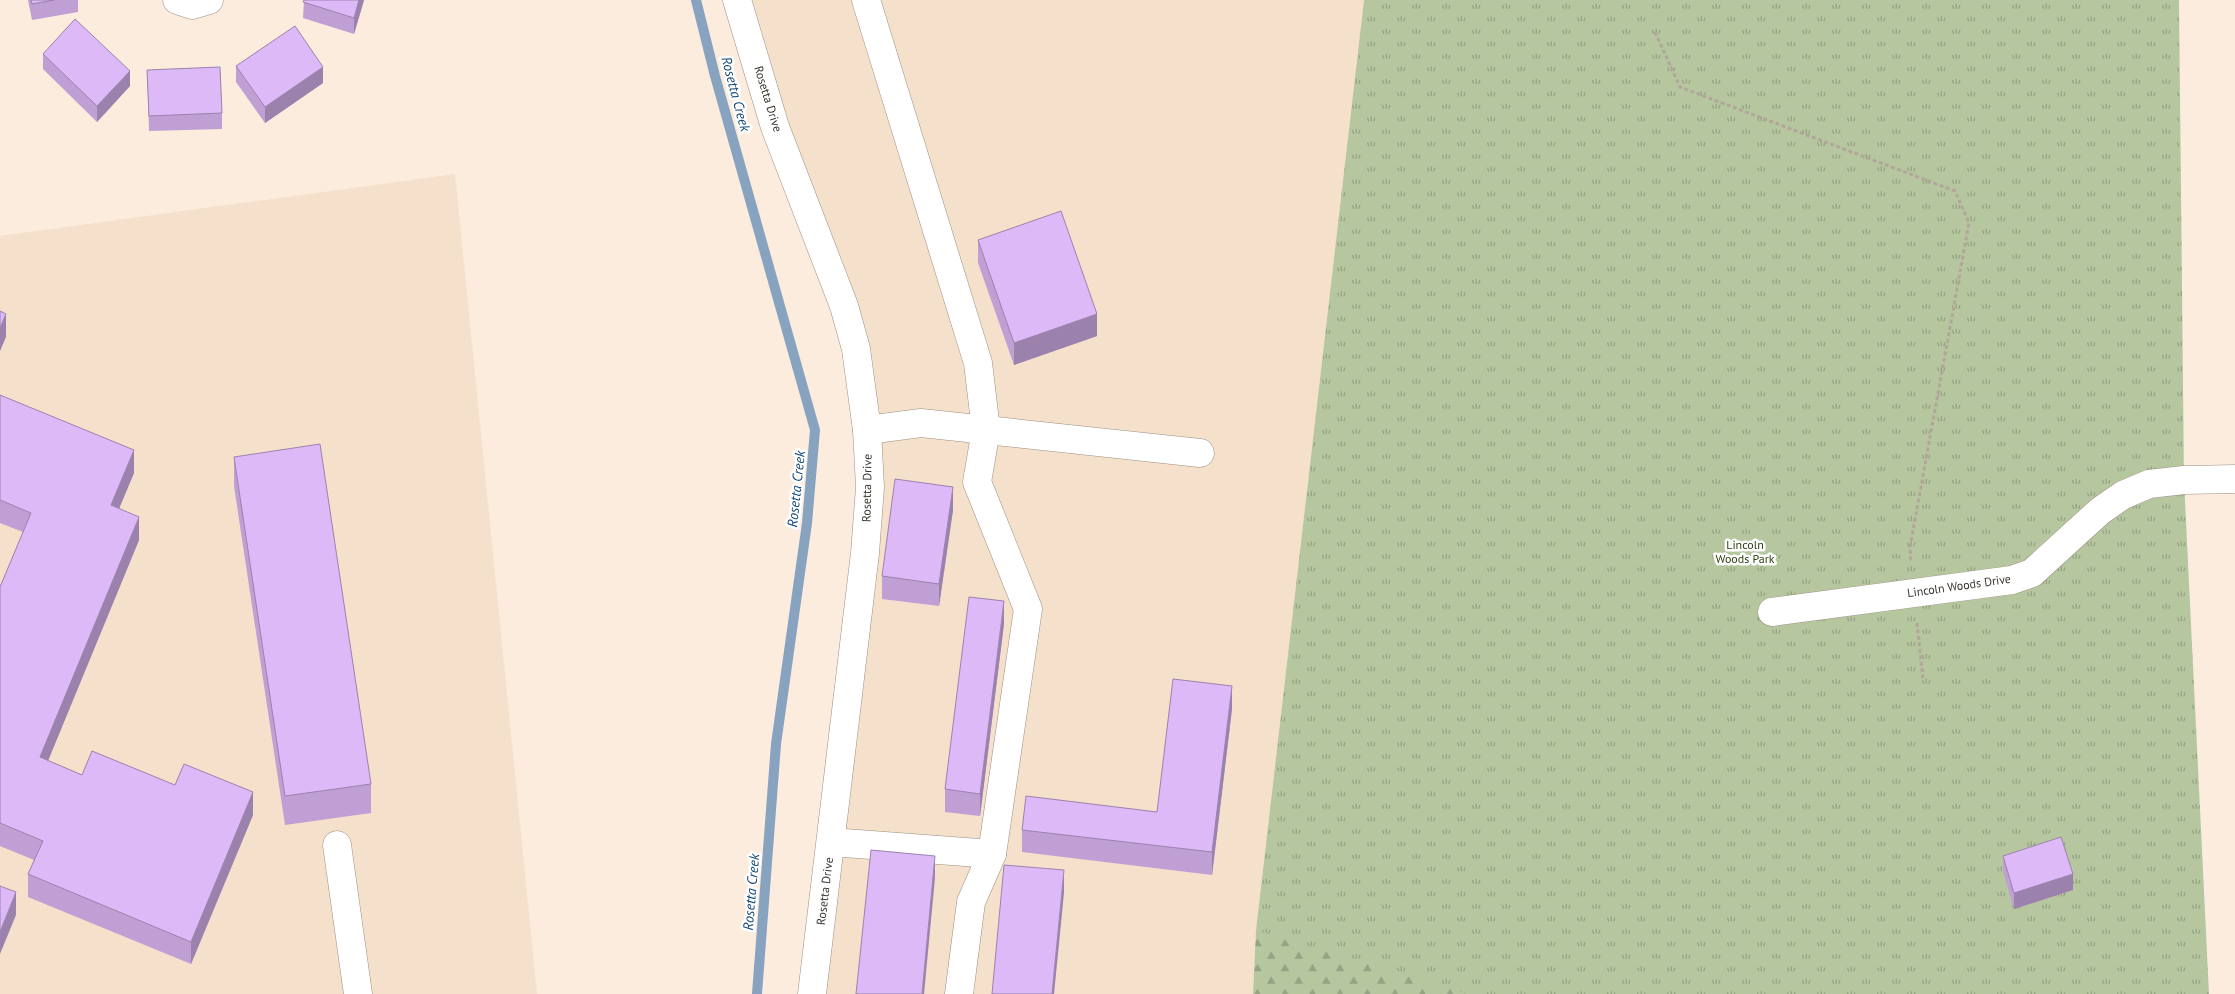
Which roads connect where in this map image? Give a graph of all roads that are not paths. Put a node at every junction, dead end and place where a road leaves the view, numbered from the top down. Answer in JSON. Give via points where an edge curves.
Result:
{"nodes":[{"id":1,"x":177,"y":0,"type":"edge"},
{"id":2,"x":209,"y":0,"type":"edge"},
{"id":3,"x":737,"y":0,"type":"edge"},
{"id":4,"x":866,"y":0,"type":"edge"},
{"id":5,"x":867,"y":430,"type":"junction"},
{"id":6,"x":986,"y":430,"type":"junction"},
{"id":7,"x":1200,"y":453,"type":"dead end"},
{"id":8,"x":2235,"y":479,"type":"edge"},
{"id":9,"x":1772,"y":612,"type":"dead end"},
{"id":10,"x":830,"y":842,"type":"junction"},
{"id":11,"x":336,"y":845,"type":"dead end"},
{"id":12,"x":992,"y":854,"type":"junction"},
{"id":13,"x":358,"y":994,"type":"edge"},
{"id":14,"x":812,"y":994,"type":"edge"},
{"id":15,"x":959,"y":994,"type":"edge"}],
"edges":[{"from":1,"to":2,"type":"street","via":[[192,5]]},
{"from":3,"to":5,"type":"street","name":"Rosetta Drive","via":[[776,127],[844,306],[856,349]]},
{"from":4,"to":6,"type":"street","via":[[978,363]]},
{"from":5,"to":6,"type":"street","via":[[921,423]]},
{"from":5,"to":10,"type":"street","name":"Rosetta Drive","via":[[870,487],[865,553]]},
{"from":6,"to":7,"type":"street"},
{"from":6,"to":12,"type":"street","via":[[977,482],[1028,609]]},
{"from":8,"to":9,"type":"street","name":"Lincoln Woods Drive","via":[[2150,484],[2123,495],[2100,511],[2032,573],[2012,580]]},
{"from":10,"to":12,"type":"street"},
{"from":10,"to":14,"type":"street","name":"Rosetta Drive"},
{"from":11,"to":13,"type":"street"},
{"from":12,"to":15,"type":"street","via":[[971,902]]}]}
